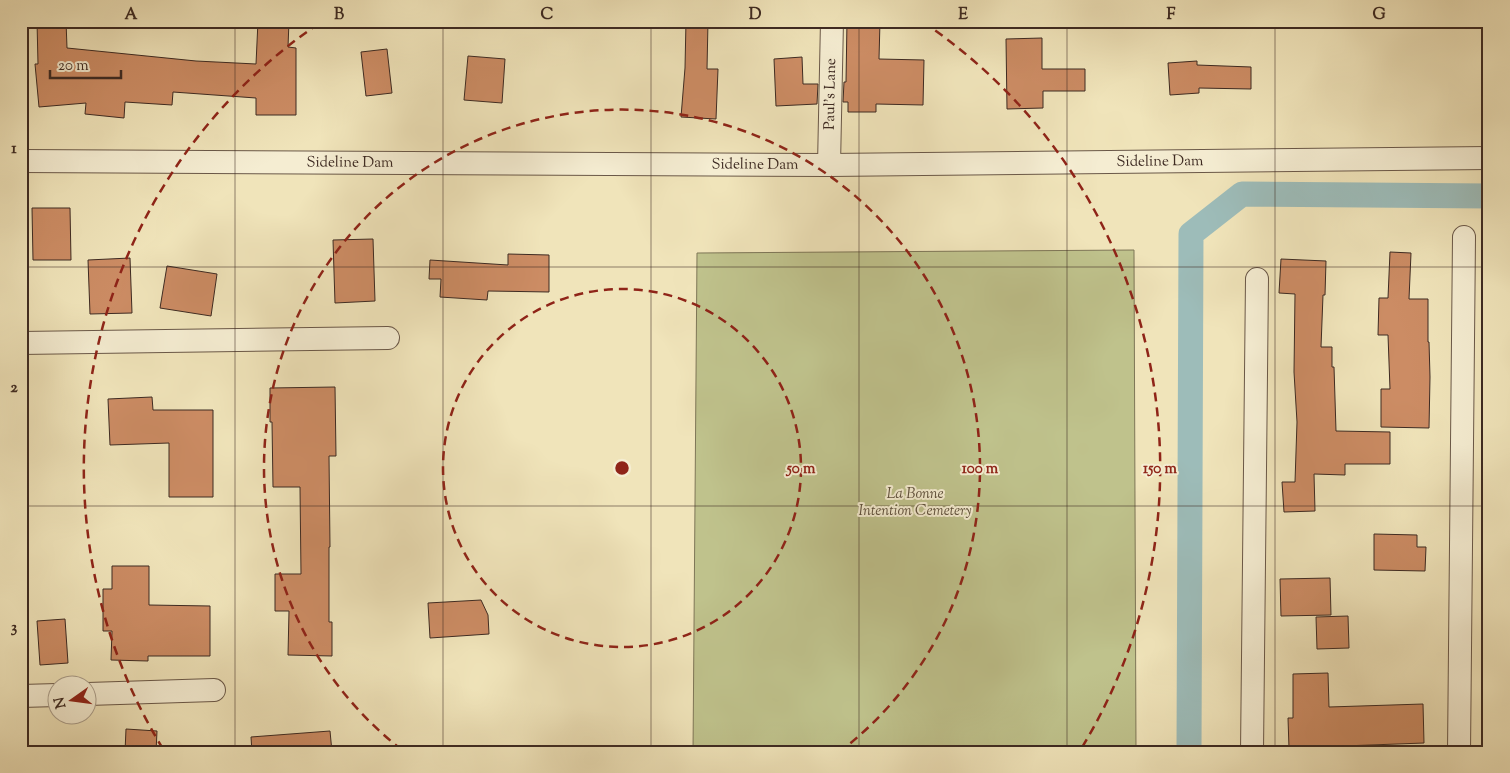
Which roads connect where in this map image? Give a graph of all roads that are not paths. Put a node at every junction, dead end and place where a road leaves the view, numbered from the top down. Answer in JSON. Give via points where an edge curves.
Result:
{"nodes":[{"id":1,"x":832,"y":21,"type":"edge"},
{"id":2,"x":1489,"y":158,"type":"edge"},
{"id":3,"x":21,"y":161,"type":"edge"},
{"id":4,"x":829,"y":165,"type":"junction"},
{"id":5,"x":1464,"y":237,"type":"dead end"},
{"id":6,"x":1257,"y":279,"type":"dead end"},
{"id":7,"x":388,"y":338,"type":"dead end"},
{"id":8,"x":21,"y":342,"type":"edge"},
{"id":9,"x":214,"y":690,"type":"dead end"},
{"id":10,"x":98,"y":694,"type":"edge"},
{"id":11,"x":48,"y":695,"type":"edge"},
{"id":12,"x":21,"y":696,"type":"edge"},
{"id":13,"x":1252,"y":752,"type":"edge"},
{"id":14,"x":1459,"y":752,"type":"edge"}],
"edges":[{"from":1,"to":4,"type":"street","name":"Paul's Lane"},
{"from":2,"to":4,"type":"street","name":"Sideline Dam"},
{"from":3,"to":4,"type":"street","name":"Sideline Dam"},
{"from":5,"to":14,"type":"street"},
{"from":6,"to":13,"type":"street"},
{"from":7,"to":8,"type":"street"},
{"from":9,"to":10,"type":"street"},
{"from":11,"to":12,"type":"street"}]}
